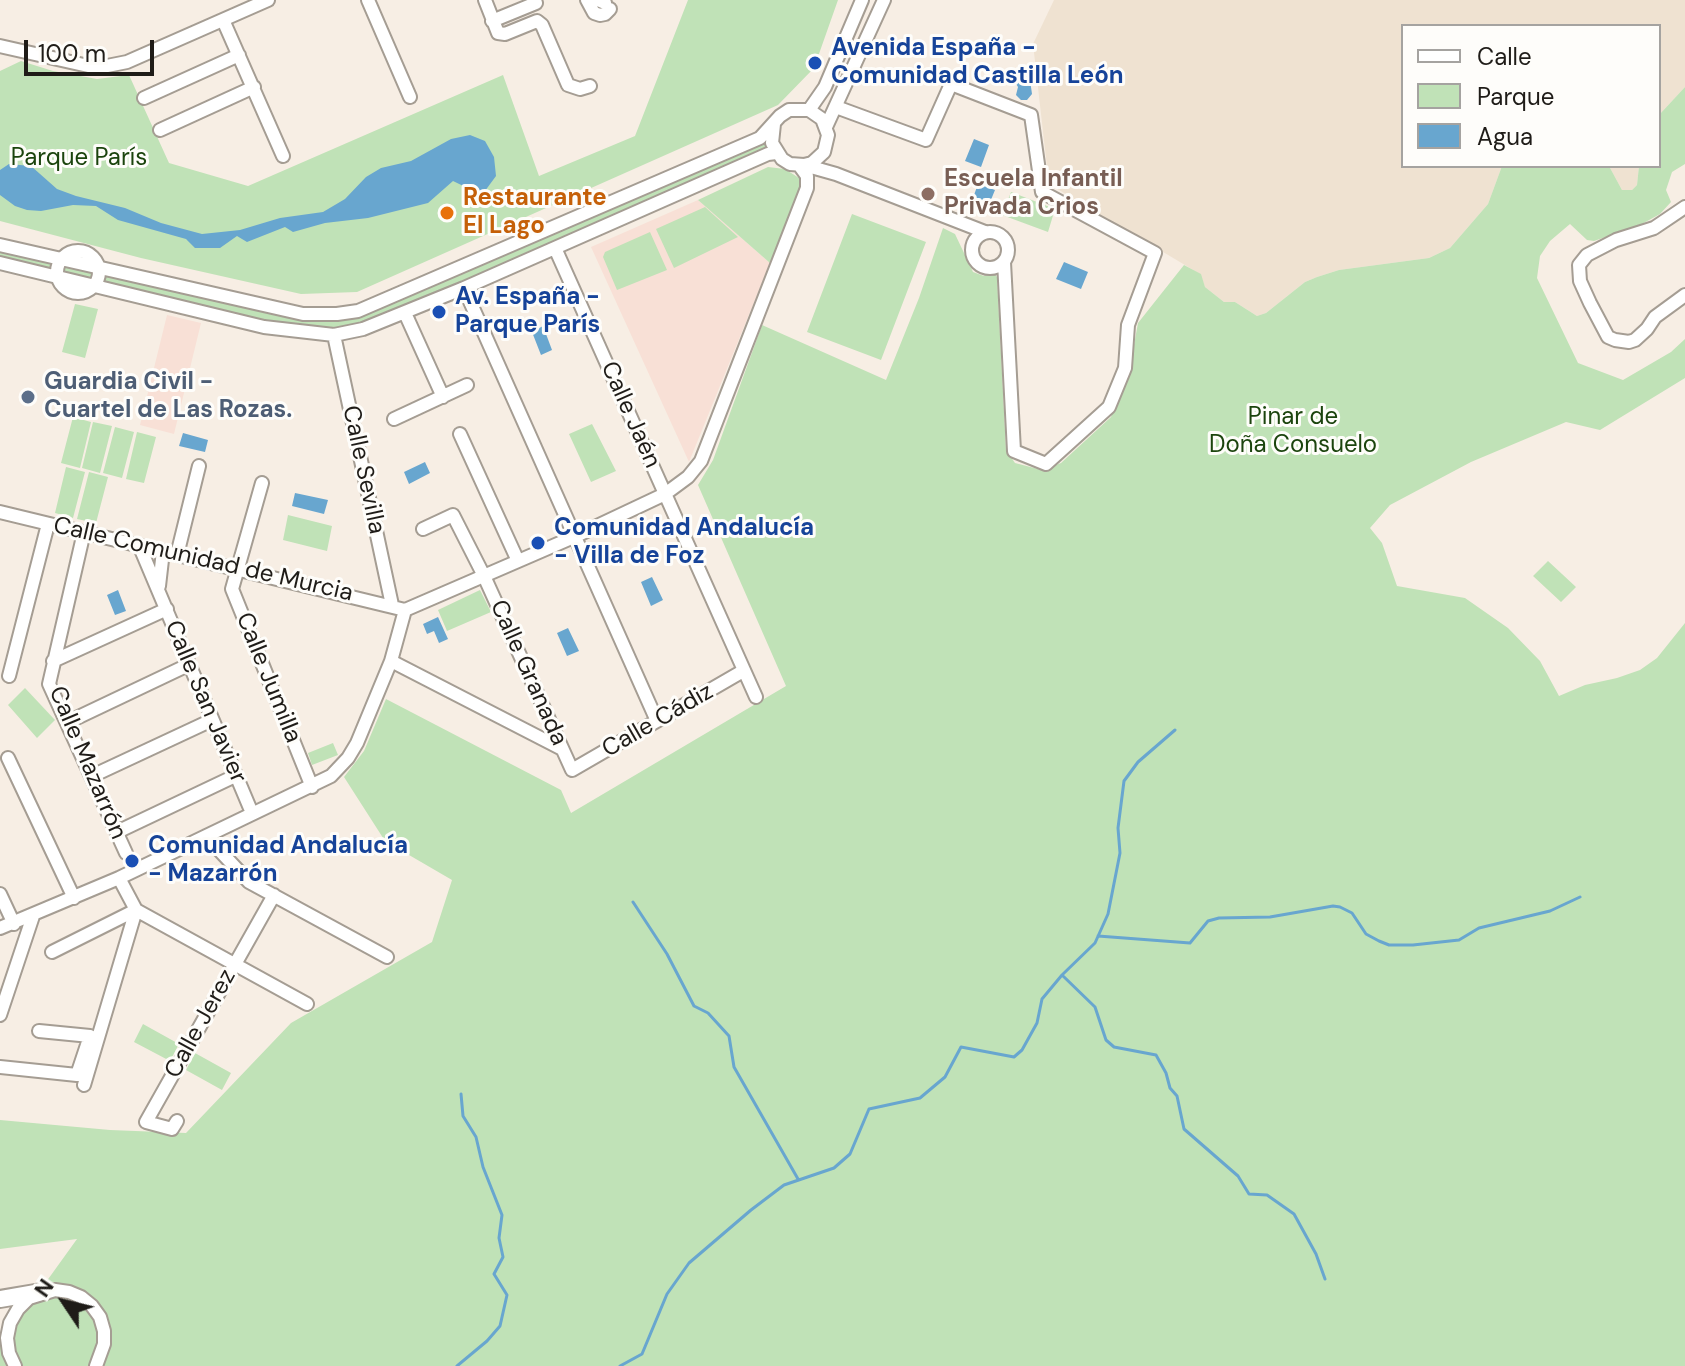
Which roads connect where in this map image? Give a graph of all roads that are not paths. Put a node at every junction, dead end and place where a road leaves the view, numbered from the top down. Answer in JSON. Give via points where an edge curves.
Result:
{"nodes":[{"id":1,"x":268,"y":0,"type":"edge"},
{"id":2,"x":368,"y":0,"type":"edge"},
{"id":3,"x":485,"y":0,"type":"edge"},
{"id":4,"x":587,"y":0,"type":"edge"},
{"id":5,"x":862,"y":0,"type":"edge"},
{"id":6,"x":875,"y":0,"type":"edge"},
{"id":7,"x":884,"y":0,"type":"edge"},
{"id":8,"x":536,"y":3,"type":"dead end"},
{"id":9,"x":604,"y":4,"type":"edge"},
{"id":10,"x":223,"y":20,"type":"junction"},
{"id":11,"x":492,"y":21,"type":"junction"},
{"id":12,"x":0,"y":46,"type":"edge"},
{"id":13,"x":859,"y":52,"type":"junction"},
{"id":14,"x":239,"y":55,"type":"junction"},
{"id":15,"x":590,"y":86,"type":"dead end"},
{"id":16,"x":254,"y":87,"type":"junction"},
{"id":17,"x":410,"y":97,"type":"dead end"},
{"id":18,"x":144,"y":98,"type":"dead end"},
{"id":19,"x":836,"y":107,"type":"junction"},
{"id":20,"x":809,"y":110,"type":"junction"},
{"id":21,"x":774,"y":124,"type":"junction"},
{"id":22,"x":826,"y":127,"type":"junction"},
{"id":23,"x":160,"y":130,"type":"dead end"},
{"id":24,"x":824,"y":152,"type":"junction"},
{"id":25,"x":776,"y":153,"type":"junction"},
{"id":26,"x":283,"y":156,"type":"dead end"},
{"id":27,"x":802,"y":165,"type":"junction"},
{"id":28,"x":836,"y":174,"type":"junction"},
{"id":29,"x":807,"y":188,"type":"junction"},
{"id":30,"x":1685,"y":207,"type":"edge"},
{"id":31,"x":960,"y":222,"type":"junction"},
{"id":32,"x":985,"y":232,"type":"junction"},
{"id":33,"x":0,"y":245,"type":"edge"},
{"id":34,"x":555,"y":248,"type":"junction"},
{"id":35,"x":971,"y":253,"type":"junction"},
{"id":36,"x":61,"y":260,"type":"junction"},
{"id":37,"x":1004,"y":262,"type":"junction"},
{"id":38,"x":0,"y":263,"type":"edge"},
{"id":39,"x":99,"y":268,"type":"junction"},
{"id":40,"x":57,"y":276,"type":"junction"},
{"id":41,"x":96,"y":284,"type":"junction"},
{"id":42,"x":464,"y":288,"type":"junction"},
{"id":43,"x":1685,"y":295,"type":"edge"},
{"id":44,"x":405,"y":313,"type":"junction"},
{"id":45,"x":334,"y":335,"type":"junction"},
{"id":46,"x":467,"y":385,"type":"dead end"},
{"id":47,"x":443,"y":397,"type":"junction"},
{"id":48,"x":394,"y":419,"type":"dead end"},
{"id":49,"x":460,"y":434,"type":"dead end"},
{"id":50,"x":199,"y":466,"type":"dead end"},
{"id":51,"x":262,"y":483,"type":"dead end"},
{"id":52,"x":665,"y":494,"type":"junction"},
{"id":53,"x":0,"y":512,"type":"edge"},
{"id":54,"x":48,"y":524,"type":"junction"},
{"id":55,"x":423,"y":529,"type":"dead end"},
{"id":56,"x":84,"y":532,"type":"junction"},
{"id":57,"x":576,"y":536,"type":"junction"},
{"id":58,"x":139,"y":545,"type":"junction"},
{"id":59,"x":163,"y":551,"type":"junction"},
{"id":60,"x":177,"y":555,"type":"junction"},
{"id":61,"x":518,"y":561,"type":"junction"},
{"id":62,"x":237,"y":570,"type":"junction"},
{"id":63,"x":484,"y":576,"type":"junction"},
{"id":64,"x":158,"y":590,"type":"junction"},
{"id":65,"x":392,"y":605,"type":"junction"},
{"id":66,"x":167,"y":609,"type":"junction"},
{"id":67,"x":405,"y":610,"type":"junction"},
{"id":68,"x":53,"y":661,"type":"junction"},
{"id":69,"x":391,"y":661,"type":"junction"},
{"id":70,"x":188,"y":665,"type":"junction"},
{"id":71,"x":743,"y":671,"type":"junction"},
{"id":72,"x":9,"y":676,"type":"dead end"},
{"id":73,"x":756,"y":697,"type":"dead end"},
{"id":74,"x":212,"y":720,"type":"junction"},
{"id":75,"x":657,"y":721,"type":"junction"},
{"id":76,"x":68,"y":722,"type":"junction"},
{"id":77,"x":562,"y":749,"type":"junction"},
{"id":78,"x":8,"y":758,"type":"dead end"},
{"id":79,"x":572,"y":770,"type":"joint"},
{"id":80,"x":92,"y":776,"type":"junction"},
{"id":81,"x":235,"y":776,"type":"junction"},
{"id":82,"x":312,"y":787,"type":"junction"},
{"id":83,"x":252,"y":813,"type":"junction"},
{"id":84,"x":117,"y":832,"type":"junction"},
{"id":85,"x":206,"y":836,"type":"junction"},
{"id":86,"x":126,"y":853,"type":"dead end"},
{"id":87,"x":119,"y":878,"type":"junction"},
{"id":88,"x":0,"y":894,"type":"edge"},
{"id":89,"x":274,"y":895,"type":"junction"},
{"id":90,"x":74,"y":898,"type":"junction"},
{"id":91,"x":136,"y":910,"type":"junction"},
{"id":92,"x":33,"y":916,"type":"junction"},
{"id":93,"x":14,"y":924,"type":"junction"},
{"id":94,"x":0,"y":928,"type":"edge"},
{"id":95,"x":52,"y":952,"type":"dead end"},
{"id":96,"x":387,"y":957,"type":"dead end"},
{"id":97,"x":234,"y":965,"type":"junction"},
{"id":98,"x":307,"y":1004,"type":"dead end"},
{"id":99,"x":0,"y":1015,"type":"edge"},
{"id":100,"x":39,"y":1031,"type":"dead end"},
{"id":101,"x":0,"y":1067,"type":"edge"},
{"id":102,"x":84,"y":1085,"type":"dead end"},
{"id":103,"x":177,"y":1121,"type":"dead end"},
{"id":104,"x":41,"y":1292,"type":"junction"},
{"id":105,"x":0,"y":1299,"type":"edge"},
{"id":106,"x":15,"y":1366,"type":"edge"},
{"id":107,"x":96,"y":1366,"type":"edge"}],
"edges":[{"from":1,"to":10,"type":"street"},
{"from":2,"to":17,"type":"street"},
{"from":3,"to":11,"type":"street"},
{"from":4,"to":9,"type":"street","via":[[600,15],[605,14]]},
{"from":5,"to":20,"type":"street","via":[[825,87]]},
{"from":6,"to":13,"type":"street","via":[[863,25]]},
{"from":7,"to":13,"type":"street"},
{"from":8,"to":11,"type":"street"},
{"from":10,"to":12,"type":"street","via":[[127,62],[97,68]]},
{"from":10,"to":14,"type":"street"},
{"from":11,"to":15,"type":"street","via":[[498,33],[505,34],[537,21],[568,85]]},
{"from":13,"to":19,"type":"street"},
{"from":14,"to":16,"type":"street"},
{"from":14,"to":18,"type":"street"},
{"from":16,"to":23,"type":"street"},
{"from":16,"to":26,"type":"street"},
{"from":19,"to":22,"type":"street"},
{"from":19,"to":37,"type":"street","via":[[926,140],[951,84],[1031,115],[1042,192],[1155,253],[1128,325],[1125,368],[1109,407],[1046,464],[1014,451]]},
{"from":20,"to":21,"type":"street","via":[[789,110]]},
{"from":20,"to":22,"type":"street"},
{"from":21,"to":25,"type":"street"},
{"from":21,"to":39,"type":"street","via":[[760,138],[358,311],[303,314]]},
{"from":22,"to":24,"type":"street"},
{"from":24,"to":27,"type":"street"},
{"from":24,"to":28,"type":"street"},
{"from":25,"to":27,"type":"street","via":[[790,164]]},
{"from":25,"to":34,"type":"street"},
{"from":27,"to":28,"type":"street"},
{"from":27,"to":29,"type":"street"},
{"from":28,"to":29,"type":"street"},
{"from":28,"to":31,"type":"street"},
{"from":29,"to":52,"type":"street","via":[[701,461]]},
{"from":30,"to":43,"type":"street","via":[[1654,228],[1587,255],[1579,265],[1585,292],[1608,337],[1615,340],[1635,340]]},
{"from":31,"to":32,"type":"street"},
{"from":31,"to":35,"type":"street"},
{"from":32,"to":35,"type":"street","via":[[973,242]]},
{"from":32,"to":37,"type":"street","via":[[1001,235],[1008,244]]},
{"from":33,"to":36,"type":"street"},
{"from":34,"to":42,"type":"street"},
{"from":34,"to":52,"type":"street","name":"Calle Jaén"},
{"from":35,"to":37,"type":"street","via":[[983,267]]},
{"from":36,"to":39,"type":"street"},
{"from":36,"to":40,"type":"street"},
{"from":38,"to":40,"type":"street"},
{"from":39,"to":41,"type":"street"},
{"from":40,"to":41,"type":"street"},
{"from":41,"to":45,"type":"street","via":[[264,327]]},
{"from":42,"to":44,"type":"street"},
{"from":42,"to":57,"type":"street"},
{"from":44,"to":45,"type":"street"},
{"from":44,"to":47,"type":"street"},
{"from":45,"to":65,"type":"street","name":"Calle Sevilla"},
{"from":46,"to":47,"type":"street"},
{"from":47,"to":48,"type":"street"},
{"from":49,"to":61,"type":"street"},
{"from":50,"to":60,"type":"street"},
{"from":51,"to":62,"type":"street","name":"Calle Jumilla"},
{"from":52,"to":57,"type":"street"},
{"from":52,"to":71,"type":"street","name":"Calle Jaén"},
{"from":53,"to":54,"type":"street","name":"Calle Comunidad de Murcia"},
{"from":54,"to":56,"type":"street","name":"Calle Comunidad de Murcia"},
{"from":54,"to":72,"type":"street"},
{"from":55,"to":63,"type":"street","name":"Calle Granada","via":[[453,515]]},
{"from":56,"to":58,"type":"street","name":"Calle Comunidad de Murcia"},
{"from":56,"to":68,"type":"street","name":"Calle Mazarrón"},
{"from":57,"to":61,"type":"street"},
{"from":57,"to":75,"type":"street"},
{"from":58,"to":59,"type":"street","name":"Calle Comunidad de Murcia"},
{"from":58,"to":64,"type":"street","name":"Calle San Javier"},
{"from":59,"to":60,"type":"street","name":"Calle Comunidad de Murcia"},
{"from":59,"to":64,"type":"street","name":"Calle San Javier"},
{"from":60,"to":62,"type":"street","name":"Calle Comunidad de Murcia"},
{"from":61,"to":63,"type":"street"},
{"from":62,"to":65,"type":"street","name":"Calle Comunidad de Murcia"},
{"from":62,"to":82,"type":"street","name":"Calle Jumilla","via":[[232,589]]},
{"from":63,"to":67,"type":"street"},
{"from":63,"to":77,"type":"street","name":"Calle Granada"},
{"from":64,"to":66,"type":"street","name":"Calle San Javier"},
{"from":65,"to":67,"type":"street","name":"Calle Comunidad de Murcia"},
{"from":66,"to":68,"type":"street"},
{"from":66,"to":70,"type":"street","name":"Calle San Javier"},
{"from":67,"to":69,"type":"street"},
{"from":68,"to":76,"type":"street","name":"Calle Mazarrón","via":[[49,684]]},
{"from":69,"to":77,"type":"street"},
{"from":69,"to":82,"type":"street","via":[[348,758]]},
{"from":70,"to":74,"type":"street","name":"Calle San Javier"},
{"from":70,"to":76,"type":"street"},
{"from":71,"to":73,"type":"street","name":"Calle Jaén"},
{"from":71,"to":75,"type":"street","name":"Calle Cádiz"},
{"from":74,"to":80,"type":"street"},
{"from":74,"to":81,"type":"street","name":"Calle San Javier"},
{"from":75,"to":79,"type":"street","name":"Calle Cádiz"},
{"from":76,"to":80,"type":"street","name":"Calle Mazarrón"},
{"from":77,"to":79,"type":"street","name":"Calle Granada"},
{"from":78,"to":90,"type":"street"},
{"from":80,"to":84,"type":"street","name":"Calle Mazarrón"},
{"from":81,"to":83,"type":"street","name":"Calle San Javier"},
{"from":81,"to":84,"type":"street"},
{"from":82,"to":83,"type":"street"},
{"from":83,"to":85,"type":"street"},
{"from":84,"to":86,"type":"street","name":"Calle Mazarrón"},
{"from":85,"to":87,"type":"street"},
{"from":85,"to":89,"type":"street","via":[[249,882]]},
{"from":87,"to":90,"type":"street"},
{"from":87,"to":91,"type":"street"},
{"from":88,"to":93,"type":"street"},
{"from":89,"to":96,"type":"street"},
{"from":89,"to":97,"type":"street","name":"Calle Jerez"},
{"from":90,"to":92,"type":"street"},
{"from":91,"to":95,"type":"street"},
{"from":91,"to":97,"type":"street"},
{"from":91,"to":102,"type":"street"},
{"from":92,"to":93,"type":"street"},
{"from":92,"to":99,"type":"street"},
{"from":93,"to":94,"type":"street"},
{"from":97,"to":98,"type":"street"},
{"from":97,"to":103,"type":"street","name":"Calle Jerez","via":[[146,1122],[172,1129]]},
{"from":100,"to":101,"type":"street","via":[[90,1036],[77,1075]]},
{"from":104,"to":105,"type":"highway"},
{"from":104,"to":106,"type":"street","via":[[29,1298],[10,1323],[7,1338]]},
{"from":104,"to":107,"type":"street","via":[[69,1292],[92,1306],[104,1331]]}]}
